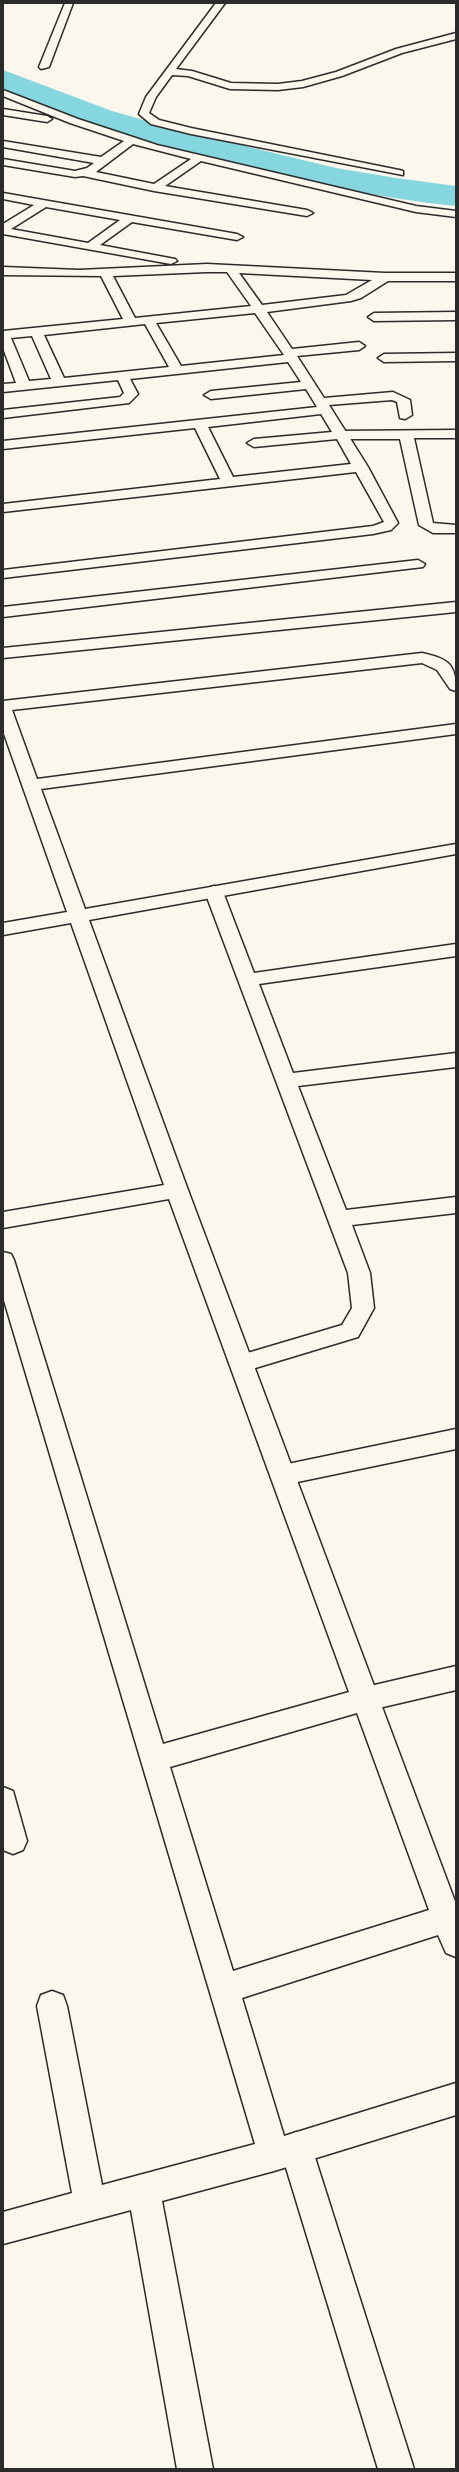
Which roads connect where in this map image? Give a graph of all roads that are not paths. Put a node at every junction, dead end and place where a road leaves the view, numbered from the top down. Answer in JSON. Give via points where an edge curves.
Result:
{"nodes":[{"id":1,"x":69,"y":3,"type":"edge"},
{"id":2,"x":222,"y":3,"type":"edge"},
{"id":3,"x":456,"y":36,"type":"edge"},
{"id":4,"x":44,"y":67,"type":"dead end"},
{"id":5,"x":171,"y":72,"type":"junction"},
{"id":6,"x":3,"y":93,"type":"edge"},
{"id":7,"x":3,"y":112,"type":"edge"},
{"id":8,"x":74,"y":121,"type":"junction"},
{"id":9,"x":131,"y":140,"type":"junction"},
{"id":10,"x":3,"y":144,"type":"edge"},
{"id":11,"x":200,"y":157,"type":"junction"},
{"id":12,"x":104,"y":161,"type":"junction"},
{"id":13,"x":3,"y":162,"type":"edge"},
{"id":14,"x":63,"y":172,"type":"junction"},
{"id":15,"x":86,"y":173,"type":"junction"},
{"id":16,"x":399,"y":173,"type":"dead end"},
{"id":17,"x":52,"y":180,"type":"dead end"},
{"id":18,"x":304,"y":182,"type":"junction"},
{"id":19,"x":154,"y":188,"type":"junction"},
{"id":20,"x":34,"y":192,"type":"dead end"},
{"id":21,"x":3,"y":196,"type":"edge"},
{"id":22,"x":22,"y":200,"type":"junction"},
{"id":23,"x":45,"y":203,"type":"junction"},
{"id":24,"x":275,"y":208,"type":"junction"},
{"id":25,"x":307,"y":213,"type":"dead end"},
{"id":26,"x":456,"y":214,"type":"edge"},
{"id":27,"x":130,"y":218,"type":"junction"},
{"id":28,"x":3,"y":230,"type":"edge"},
{"id":29,"x":237,"y":237,"type":"dead end"},
{"id":30,"x":88,"y":253,"type":"junction"},
{"id":31,"x":207,"y":268,"type":"junction"},
{"id":32,"x":230,"y":269,"type":"junction"},
{"id":33,"x":3,"y":271,"type":"edge"},
{"id":34,"x":62,"y":273,"type":"junction"},
{"id":35,"x":79,"y":274,"type":"junction"},
{"id":36,"x":106,"y":274,"type":"junction"},
{"id":37,"x":385,"y":277,"type":"junction"},
{"id":38,"x":456,"y":277,"type":"edge"},
{"id":39,"x":3,"y":282,"type":"edge"},
{"id":40,"x":260,"y":309,"type":"junction"},
{"id":41,"x":456,"y":316,"type":"edge"},
{"id":42,"x":374,"y":317,"type":"dead end"},
{"id":43,"x":149,"y":321,"type":"junction"},
{"id":44,"x":131,"y":322,"type":"junction"},
{"id":45,"x":37,"y":332,"type":"junction"},
{"id":46,"x":3,"y":335,"type":"edge"},
{"id":47,"x":360,"y":346,"type":"dead end"},
{"id":48,"x":290,"y":356,"type":"junction"},
{"id":49,"x":456,"y":357,"type":"edge"},
{"id":50,"x":384,"y":358,"type":"dead end"},
{"id":51,"x":177,"y":370,"type":"junction"},
{"id":52,"x":122,"y":375,"type":"junction"},
{"id":53,"x":56,"y":382,"type":"junction"},
{"id":54,"x":309,"y":385,"type":"junction"},
{"id":55,"x":24,"y":386,"type":"junction"},
{"id":56,"x":3,"y":388,"type":"edge"},
{"id":57,"x":210,"y":395,"type":"dead end"},
{"id":58,"x":322,"y":406,"type":"junction"},
{"id":59,"x":63,"y":407,"type":"junction"},
{"id":60,"x":3,"y":414,"type":"edge"},
{"id":61,"x":404,"y":415,"type":"dead end"},
{"id":62,"x":200,"y":424,"type":"junction"},
{"id":63,"x":456,"y":434,"type":"edge"},
{"id":64,"x":340,"y":435,"type":"junction"},
{"id":65,"x":406,"y":435,"type":"junction"},
{"id":66,"x":254,"y":443,"type":"dead end"},
{"id":67,"x":3,"y":445,"type":"edge"},
{"id":68,"x":361,"y":467,"type":"junction"},
{"id":69,"x":229,"y":483,"type":"junction"},
{"id":70,"x":3,"y":508,"type":"edge"},
{"id":71,"x":456,"y":529,"type":"edge"},
{"id":72,"x":418,"y":564,"type":"dead end"},
{"id":73,"x":3,"y":574,"type":"edge"},
{"id":74,"x":456,"y":607,"type":"edge"},
{"id":75,"x":3,"y":612,"type":"edge"},
{"id":76,"x":3,"y":653,"type":"edge"},
{"id":77,"x":456,"y":686,"type":"edge"},
{"id":78,"x":3,"y":707,"type":"edge"},
{"id":79,"x":6,"y":724,"type":"edge"},
{"id":80,"x":456,"y":729,"type":"edge"},
{"id":81,"x":30,"y":785,"type":"junction"},
{"id":82,"x":456,"y":848,"type":"edge"},
{"id":83,"x":214,"y":892,"type":"junction"},
{"id":84,"x":78,"y":916,"type":"junction"},
{"id":85,"x":3,"y":929,"type":"edge"},
{"id":86,"x":456,"y":950,"type":"edge"},
{"id":87,"x":248,"y":980,"type":"junction"},
{"id":88,"x":456,"y":1060,"type":"edge"},
{"id":89,"x":286,"y":1080,"type":"junction"},
{"id":90,"x":177,"y":1190,"type":"junction"},
{"id":91,"x":456,"y":1205,"type":"edge"},
{"id":92,"x":338,"y":1219,"type":"junction"},
{"id":93,"x":3,"y":1220,"type":"edge"},
{"id":94,"x":3,"y":1260,"type":"edge"},
{"id":95,"x":242,"y":1363,"type":"junction"},
{"id":96,"x":456,"y":1439,"type":"edge"},
{"id":97,"x":283,"y":1475,"type":"junction"},
{"id":98,"x":456,"y":1678,"type":"edge"},
{"id":99,"x":366,"y":1700,"type":"junction"},
{"id":100,"x":154,"y":1759,"type":"junction"},
{"id":101,"x":3,"y":1800,"type":"edge"},
{"id":102,"x":13,"y":1841,"type":"dead end"},
{"id":103,"x":451,"y":1931,"type":"edge"},
{"id":104,"x":224,"y":1989,"type":"junction"},
{"id":105,"x":52,"y":2006,"type":"dead end"},
{"id":106,"x":456,"y":2100,"type":"edge"},
{"id":107,"x":285,"y":2151,"type":"junction"},
{"id":108,"x":144,"y":2190,"type":"junction"},
{"id":109,"x":90,"y":2204,"type":"junction"},
{"id":110,"x":3,"y":2228,"type":"edge"},
{"id":111,"x":195,"y":2469,"type":"edge"},
{"id":112,"x":396,"y":2469,"type":"edge"}],
"edges":[{"from":1,"to":4,"type":"street"},
{"from":2,"to":5,"type":"street"},
{"from":3,"to":5,"type":"street","via":[[399,51],[339,74],[302,84],[278,87],[230,86],[190,73]]},
{"from":5,"to":16,"type":"street","via":[[146,107],[144,114],[155,122]]},
{"from":6,"to":8,"type":"street"},
{"from":7,"to":8,"type":"street","via":[[56,121]]},
{"from":8,"to":9,"type":"street"},
{"from":9,"to":11,"type":"street"},
{"from":9,"to":12,"type":"street"},
{"from":10,"to":12,"type":"street"},
{"from":11,"to":18,"type":"street"},
{"from":11,"to":19,"type":"street"},
{"from":12,"to":15,"type":"street"},
{"from":13,"to":14,"type":"street"},
{"from":14,"to":15,"type":"street"},
{"from":14,"to":17,"type":"street"},
{"from":15,"to":19,"type":"street"},
{"from":18,"to":24,"type":"street"},
{"from":18,"to":26,"type":"street","via":[[416,209]]},
{"from":19,"to":24,"type":"street"},
{"from":20,"to":22,"type":"street"},
{"from":21,"to":22,"type":"street"},
{"from":22,"to":23,"type":"street"},
{"from":23,"to":27,"type":"street"},
{"from":23,"to":28,"type":"street"},
{"from":24,"to":25,"type":"street"},
{"from":27,"to":29,"type":"street"},
{"from":27,"to":30,"type":"street"},
{"from":28,"to":30,"type":"street"},
{"from":30,"to":31,"type":"street"},
{"from":30,"to":34,"type":"street"},
{"from":31,"to":32,"type":"street"},
{"from":31,"to":36,"type":"street"},
{"from":32,"to":37,"type":"street"},
{"from":32,"to":40,"type":"street"},
{"from":33,"to":34,"type":"street"},
{"from":34,"to":35,"type":"street"},
{"from":35,"to":36,"type":"street"},
{"from":35,"to":39,"type":"street"},
{"from":36,"to":44,"type":"street"},
{"from":37,"to":38,"type":"street"},
{"from":37,"to":40,"type":"street","via":[[353,297]]},
{"from":40,"to":43,"type":"street"},
{"from":40,"to":48,"type":"street"},
{"from":41,"to":42,"type":"street"},
{"from":43,"to":44,"type":"street"},
{"from":43,"to":51,"type":"street"},
{"from":44,"to":45,"type":"street"},
{"from":45,"to":46,"type":"street"},
{"from":45,"to":53,"type":"street"},
{"from":46,"to":55,"type":"street"},
{"from":47,"to":48,"type":"street"},
{"from":48,"to":51,"type":"street"},
{"from":48,"to":54,"type":"street"},
{"from":49,"to":50,"type":"street"},
{"from":51,"to":52,"type":"street"},
{"from":52,"to":53,"type":"street"},
{"from":52,"to":59,"type":"street","via":[[130,394],[128,397]]},
{"from":53,"to":55,"type":"street"},
{"from":53,"to":59,"type":"street"},
{"from":54,"to":57,"type":"street"},
{"from":54,"to":58,"type":"street"},
{"from":55,"to":56,"type":"street"},
{"from":58,"to":61,"type":"street","via":[[394,396],[403,400]]},
{"from":58,"to":62,"type":"street"},
{"from":58,"to":64,"type":"street"},
{"from":59,"to":60,"type":"street"},
{"from":62,"to":67,"type":"street"},
{"from":62,"to":69,"type":"street"},
{"from":63,"to":65,"type":"street"},
{"from":64,"to":65,"type":"street"},
{"from":64,"to":66,"type":"street"},
{"from":64,"to":68,"type":"street"},
{"from":65,"to":71,"type":"street","via":[[425,522],[432,529]]},
{"from":68,"to":69,"type":"street"},
{"from":68,"to":73,"type":"street","via":[[391,520],[386,527]]},
{"from":69,"to":70,"type":"street"},
{"from":72,"to":75,"type":"street"},
{"from":74,"to":76,"type":"street"},
{"from":77,"to":78,"type":"street","via":[[444,666],[422,658]]},
{"from":78,"to":79,"type":"street"},
{"from":79,"to":81,"type":"street"},
{"from":80,"to":81,"type":"street"},
{"from":81,"to":84,"type":"street"},
{"from":82,"to":83,"type":"street"},
{"from":83,"to":84,"type":"street"},
{"from":83,"to":87,"type":"street"},
{"from":84,"to":85,"type":"street"},
{"from":84,"to":90,"type":"street"},
{"from":86,"to":87,"type":"street"},
{"from":87,"to":89,"type":"street"},
{"from":88,"to":89,"type":"street"},
{"from":89,"to":92,"type":"street"},
{"from":90,"to":93,"type":"street"},
{"from":90,"to":95,"type":"street"},
{"from":91,"to":92,"type":"street"},
{"from":92,"to":95,"type":"street","via":[[359,1273],[363,1308],[350,1331]]},
{"from":94,"to":100,"type":"street"},
{"from":95,"to":97,"type":"street"},
{"from":96,"to":97,"type":"street"},
{"from":97,"to":99,"type":"street"},
{"from":98,"to":99,"type":"street"},
{"from":99,"to":100,"type":"street"},
{"from":99,"to":103,"type":"street"},
{"from":100,"to":104,"type":"street"},
{"from":101,"to":102,"type":"street"},
{"from":103,"to":104,"type":"street"},
{"from":104,"to":107,"type":"street"},
{"from":105,"to":109,"type":"street"},
{"from":106,"to":107,"type":"street"},
{"from":107,"to":108,"type":"street"},
{"from":107,"to":112,"type":"street"},
{"from":108,"to":109,"type":"street"},
{"from":108,"to":111,"type":"street"},
{"from":109,"to":110,"type":"street"}]}
